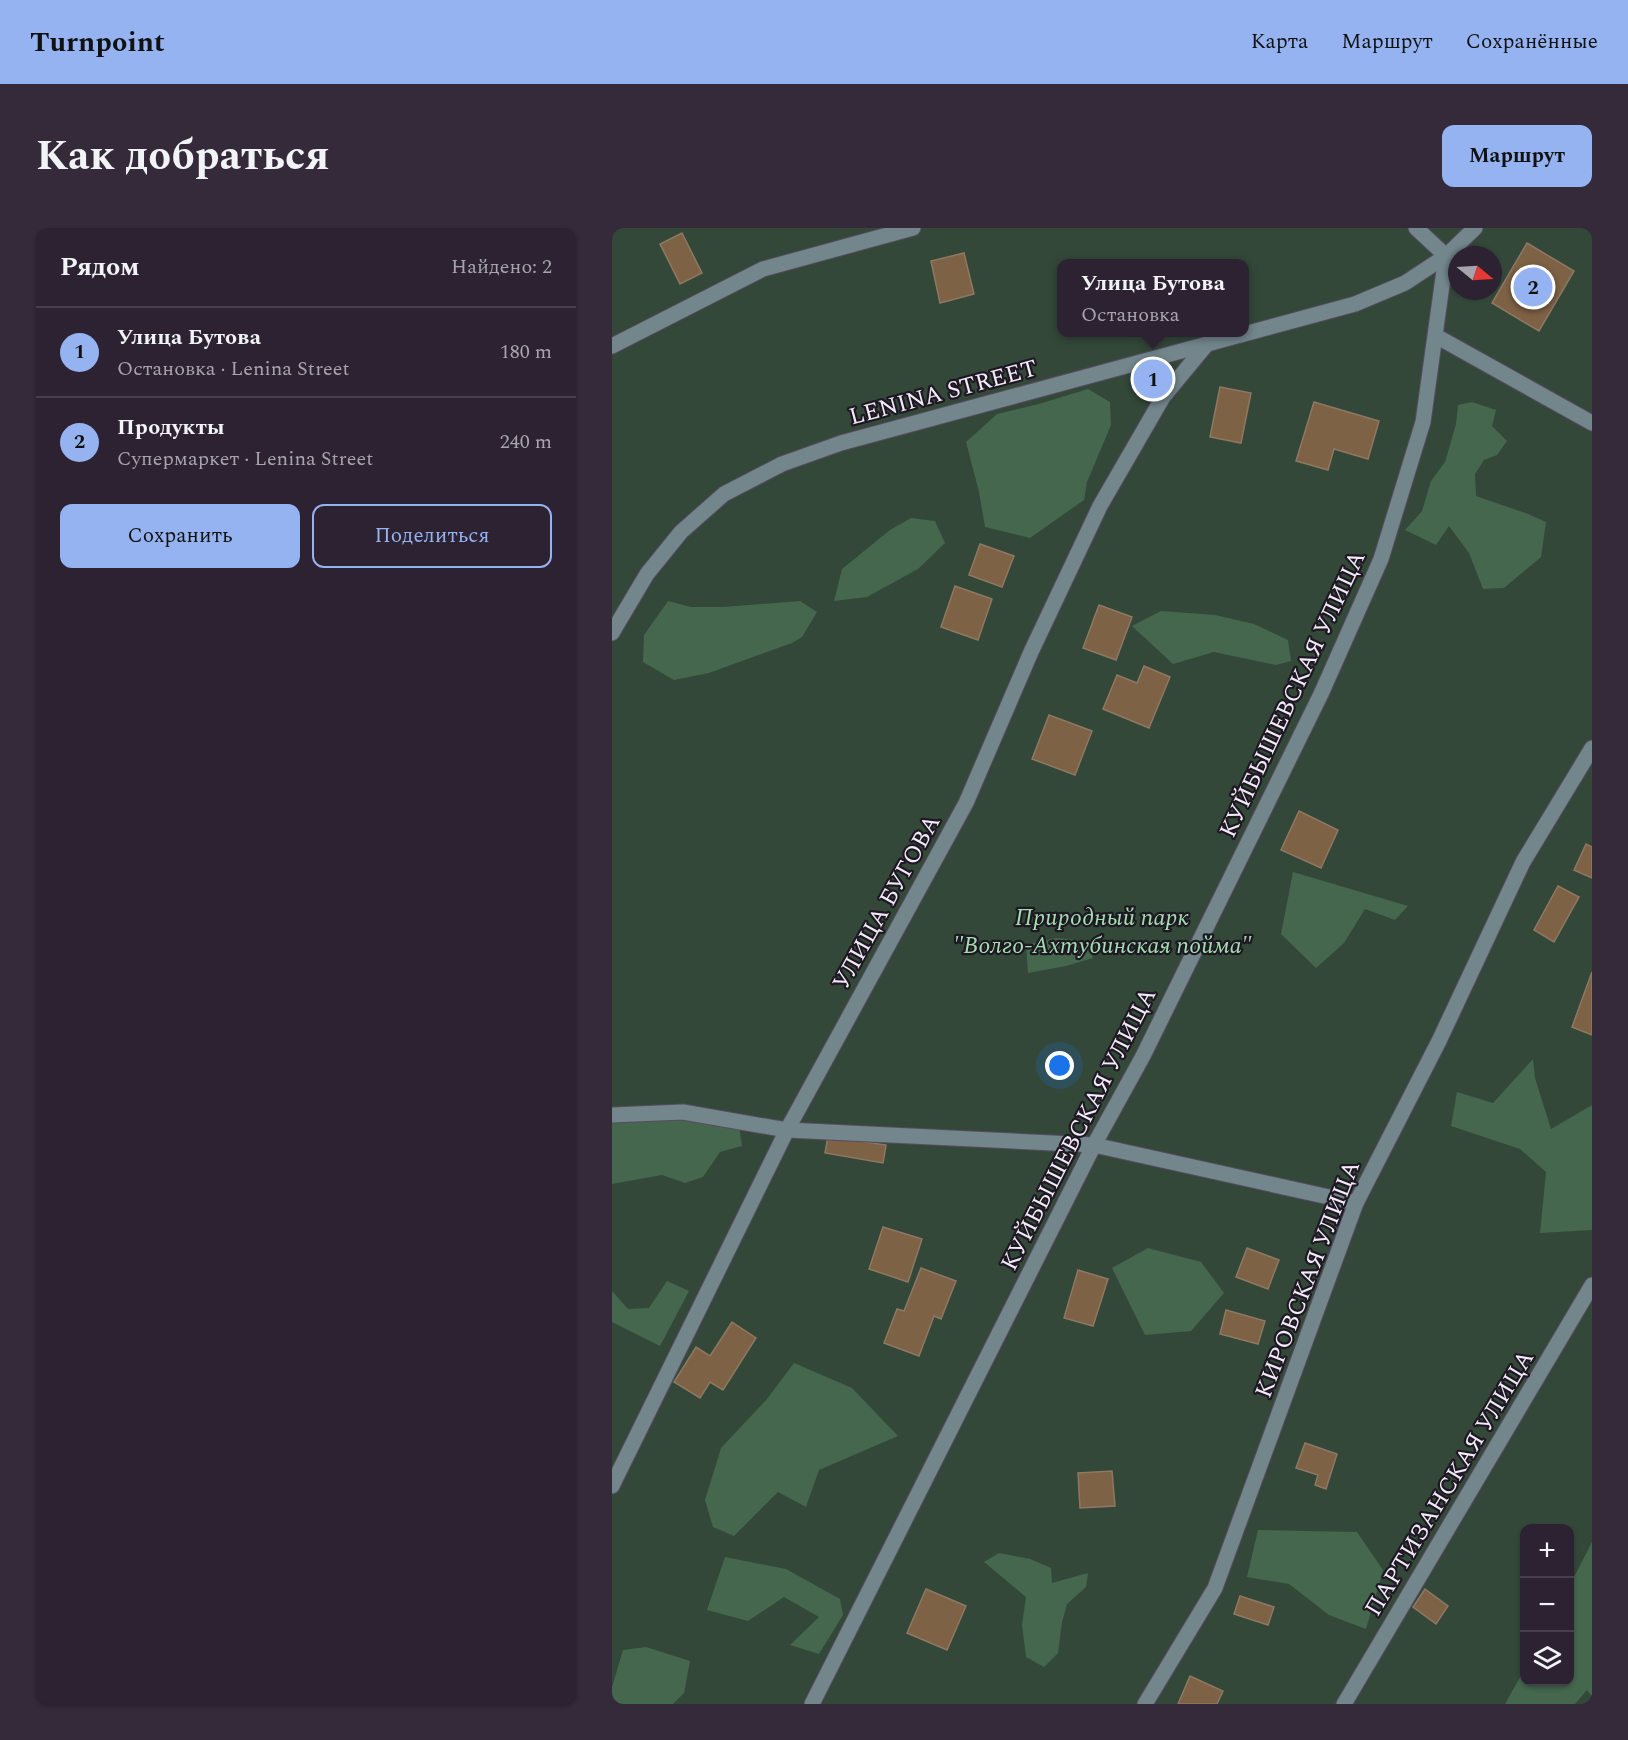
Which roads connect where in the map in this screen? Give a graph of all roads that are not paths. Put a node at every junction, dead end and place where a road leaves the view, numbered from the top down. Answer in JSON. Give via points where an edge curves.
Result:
{"nodes":[{"id":1,"x":913,"y":228,"type":"edge"},
{"id":2,"x":1416,"y":228,"type":"edge"},
{"id":3,"x":1475,"y":228,"type":"edge"},
{"id":4,"x":1446,"y":256,"type":"junction"},
{"id":5,"x":1249,"y":333,"type":"edge"},
{"id":6,"x":1436,"y":336,"type":"junction"},
{"id":7,"x":1233,"y":337,"type":"edge"},
{"id":8,"x":1207,"y":344,"type":"junction"},
{"id":9,"x":612,"y":346,"type":"edge"},
{"id":10,"x":1592,"y":423,"type":"edge"},
{"id":11,"x":612,"y":633,"type":"edge"},
{"id":12,"x":1592,"y":748,"type":"edge"},
{"id":13,"x":612,"y":1115,"type":"edge"},
{"id":14,"x":787,"y":1130,"type":"junction"},
{"id":15,"x":1094,"y":1145,"type":"junction"},
{"id":16,"x":1356,"y":1203,"type":"junction"},
{"id":17,"x":1592,"y":1285,"type":"edge"},
{"id":18,"x":612,"y":1486,"type":"edge"},
{"id":19,"x":812,"y":1704,"type":"edge"},
{"id":20,"x":1145,"y":1704,"type":"edge"},
{"id":21,"x":1344,"y":1704,"type":"edge"}],
"edges":[{"from":1,"to":9,"type":"street","via":[[763,269]]},
{"from":2,"to":4,"type":"street"},
{"from":3,"to":4,"type":"street","name":"LENINA STREET"},
{"from":4,"to":5,"type":"street","name":"LENINA STREET","via":[[1405,283],[1355,304]]},
{"from":4,"to":6,"type":"street","name":"КУЙБЫШЕВСКАЯ УЛИЦА"},
{"from":6,"to":10,"type":"street"},
{"from":6,"to":15,"type":"street","name":"КУЙБЫШЕВСКАЯ УЛИЦА","via":[[1423,422],[1381,559],[1321,694],[1143,1056]]},
{"from":7,"to":8,"type":"street","name":"LENINA STREET"},
{"from":8,"to":11,"type":"street","name":"LENINA STREET","via":[[841,443],[782,464],[724,494],[681,532],[647,574]]},
{"from":8,"to":14,"type":"street","name":"УЛИЦА БУГОВА","via":[[1164,397],[1100,506],[966,803]]},
{"from":12,"to":16,"type":"street","name":"КИРОВСКАЯ УЛИЦА","via":[[1523,862],[1439,1041]]},
{"from":13,"to":14,"type":"street","via":[[683,1112]]},
{"from":14,"to":15,"type":"street"},
{"from":14,"to":18,"type":"street","name":"УЛИЦА БУГОВА"},
{"from":15,"to":16,"type":"street"},
{"from":15,"to":19,"type":"street","name":"КУЙБЫШЕВСКАЯ УЛИЦА"},
{"from":16,"to":20,"type":"street","name":"КИРОВСКАЯ УЛИЦА","via":[[1215,1588]]},
{"from":17,"to":21,"type":"street","name":"ПАРТИЗАНСКАЯ УЛИЦА"}]}
